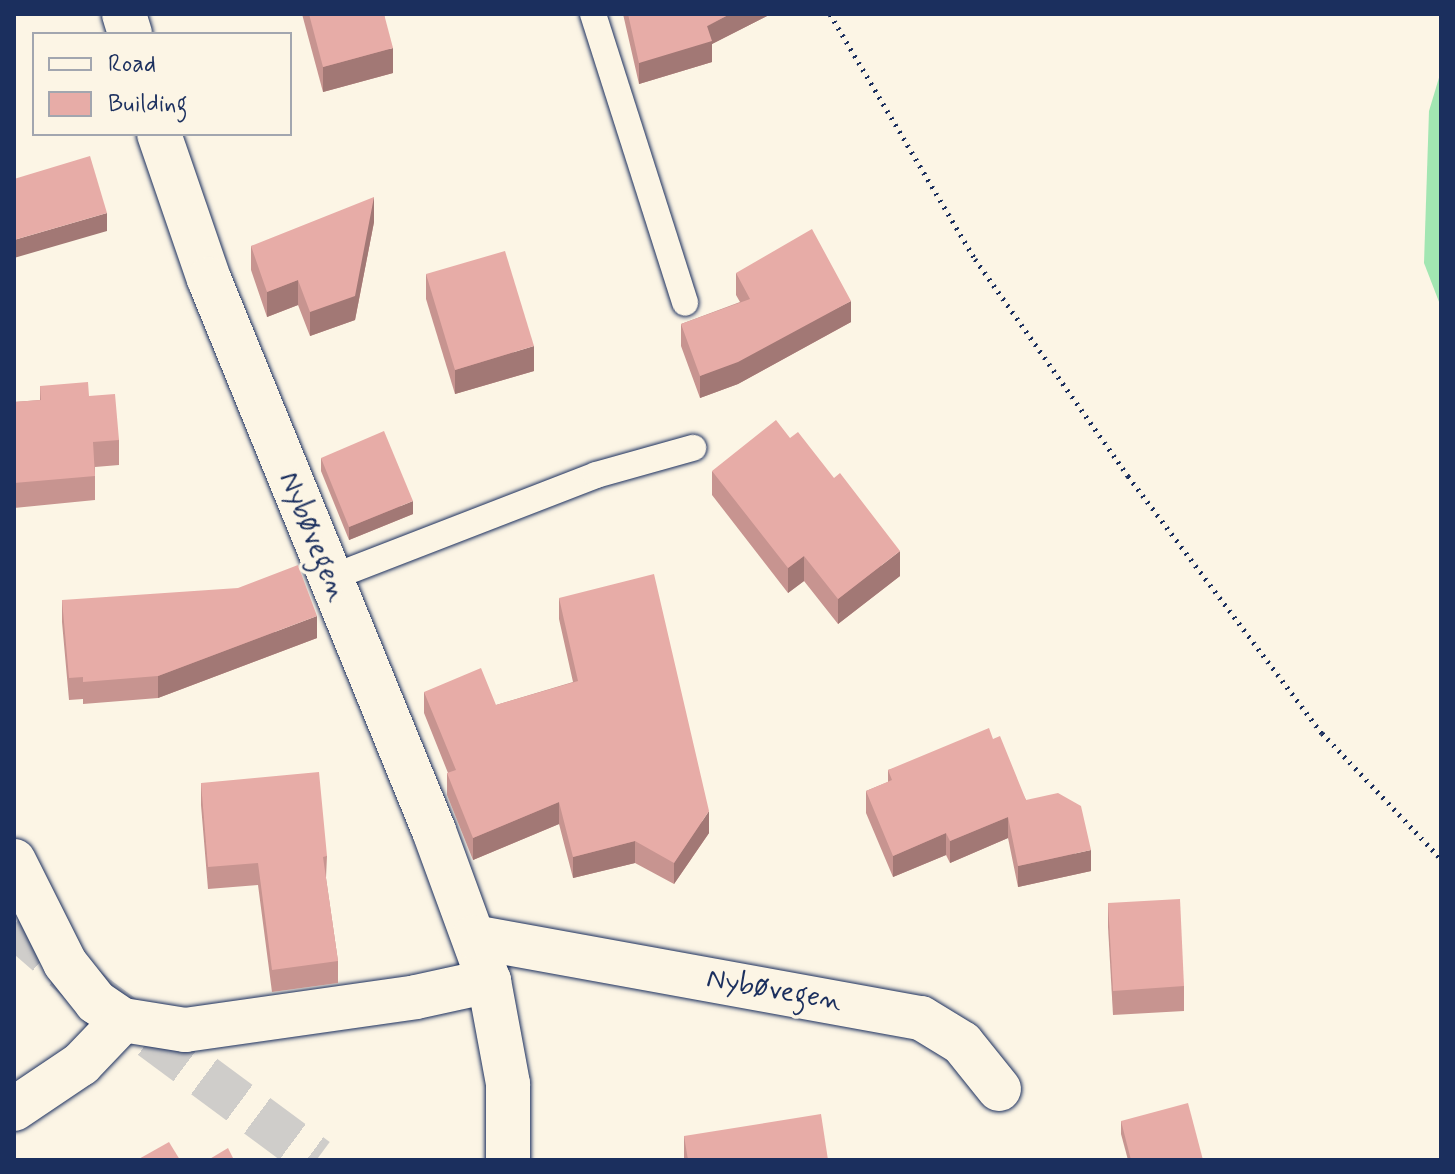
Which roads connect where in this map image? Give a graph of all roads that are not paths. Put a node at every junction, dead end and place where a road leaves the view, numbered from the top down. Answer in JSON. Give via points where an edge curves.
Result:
{"nodes":[{"id":1,"x":593,"y":14,"type":"edge"},
{"id":2,"x":160,"y":136,"type":"edge"},
{"id":3,"x":685,"y":303,"type":"dead end"},
{"id":4,"x":693,"y":448,"type":"dead end"},
{"id":5,"x":328,"y":579,"type":"junction"},
{"id":6,"x":14,"y":861,"type":"edge"},
{"id":7,"x":474,"y":937,"type":"junction"},
{"id":8,"x":489,"y":981,"type":"junction"},
{"id":9,"x":123,"y":1020,"type":"junction"},
{"id":10,"x":999,"y":1089,"type":"dead end"},
{"id":11,"x":14,"y":1109,"type":"edge"},
{"id":12,"x":508,"y":1160,"type":"edge"}],
"edges":[{"from":1,"to":3,"type":"lane"},
{"from":2,"to":5,"type":"street","name":"Nybøvegen","via":[[209,279]]},
{"from":4,"to":5,"type":"lane","via":[[596,475]]},
{"from":5,"to":7,"type":"street","name":"Nybøvegen"},
{"from":6,"to":9,"type":"street","via":[[65,963],[96,1002]]},
{"from":7,"to":8,"type":"street","name":"Nybøvegen"},
{"from":7,"to":10,"type":"street","name":"Nybøvegen","via":[[921,1018],[962,1043]]},
{"from":8,"to":9,"type":"street","via":[[416,997],[185,1030]]},
{"from":8,"to":12,"type":"street","name":"Nybøvegen","via":[[508,1084]]},
{"from":9,"to":11,"type":"street","via":[[81,1064]]}]}
